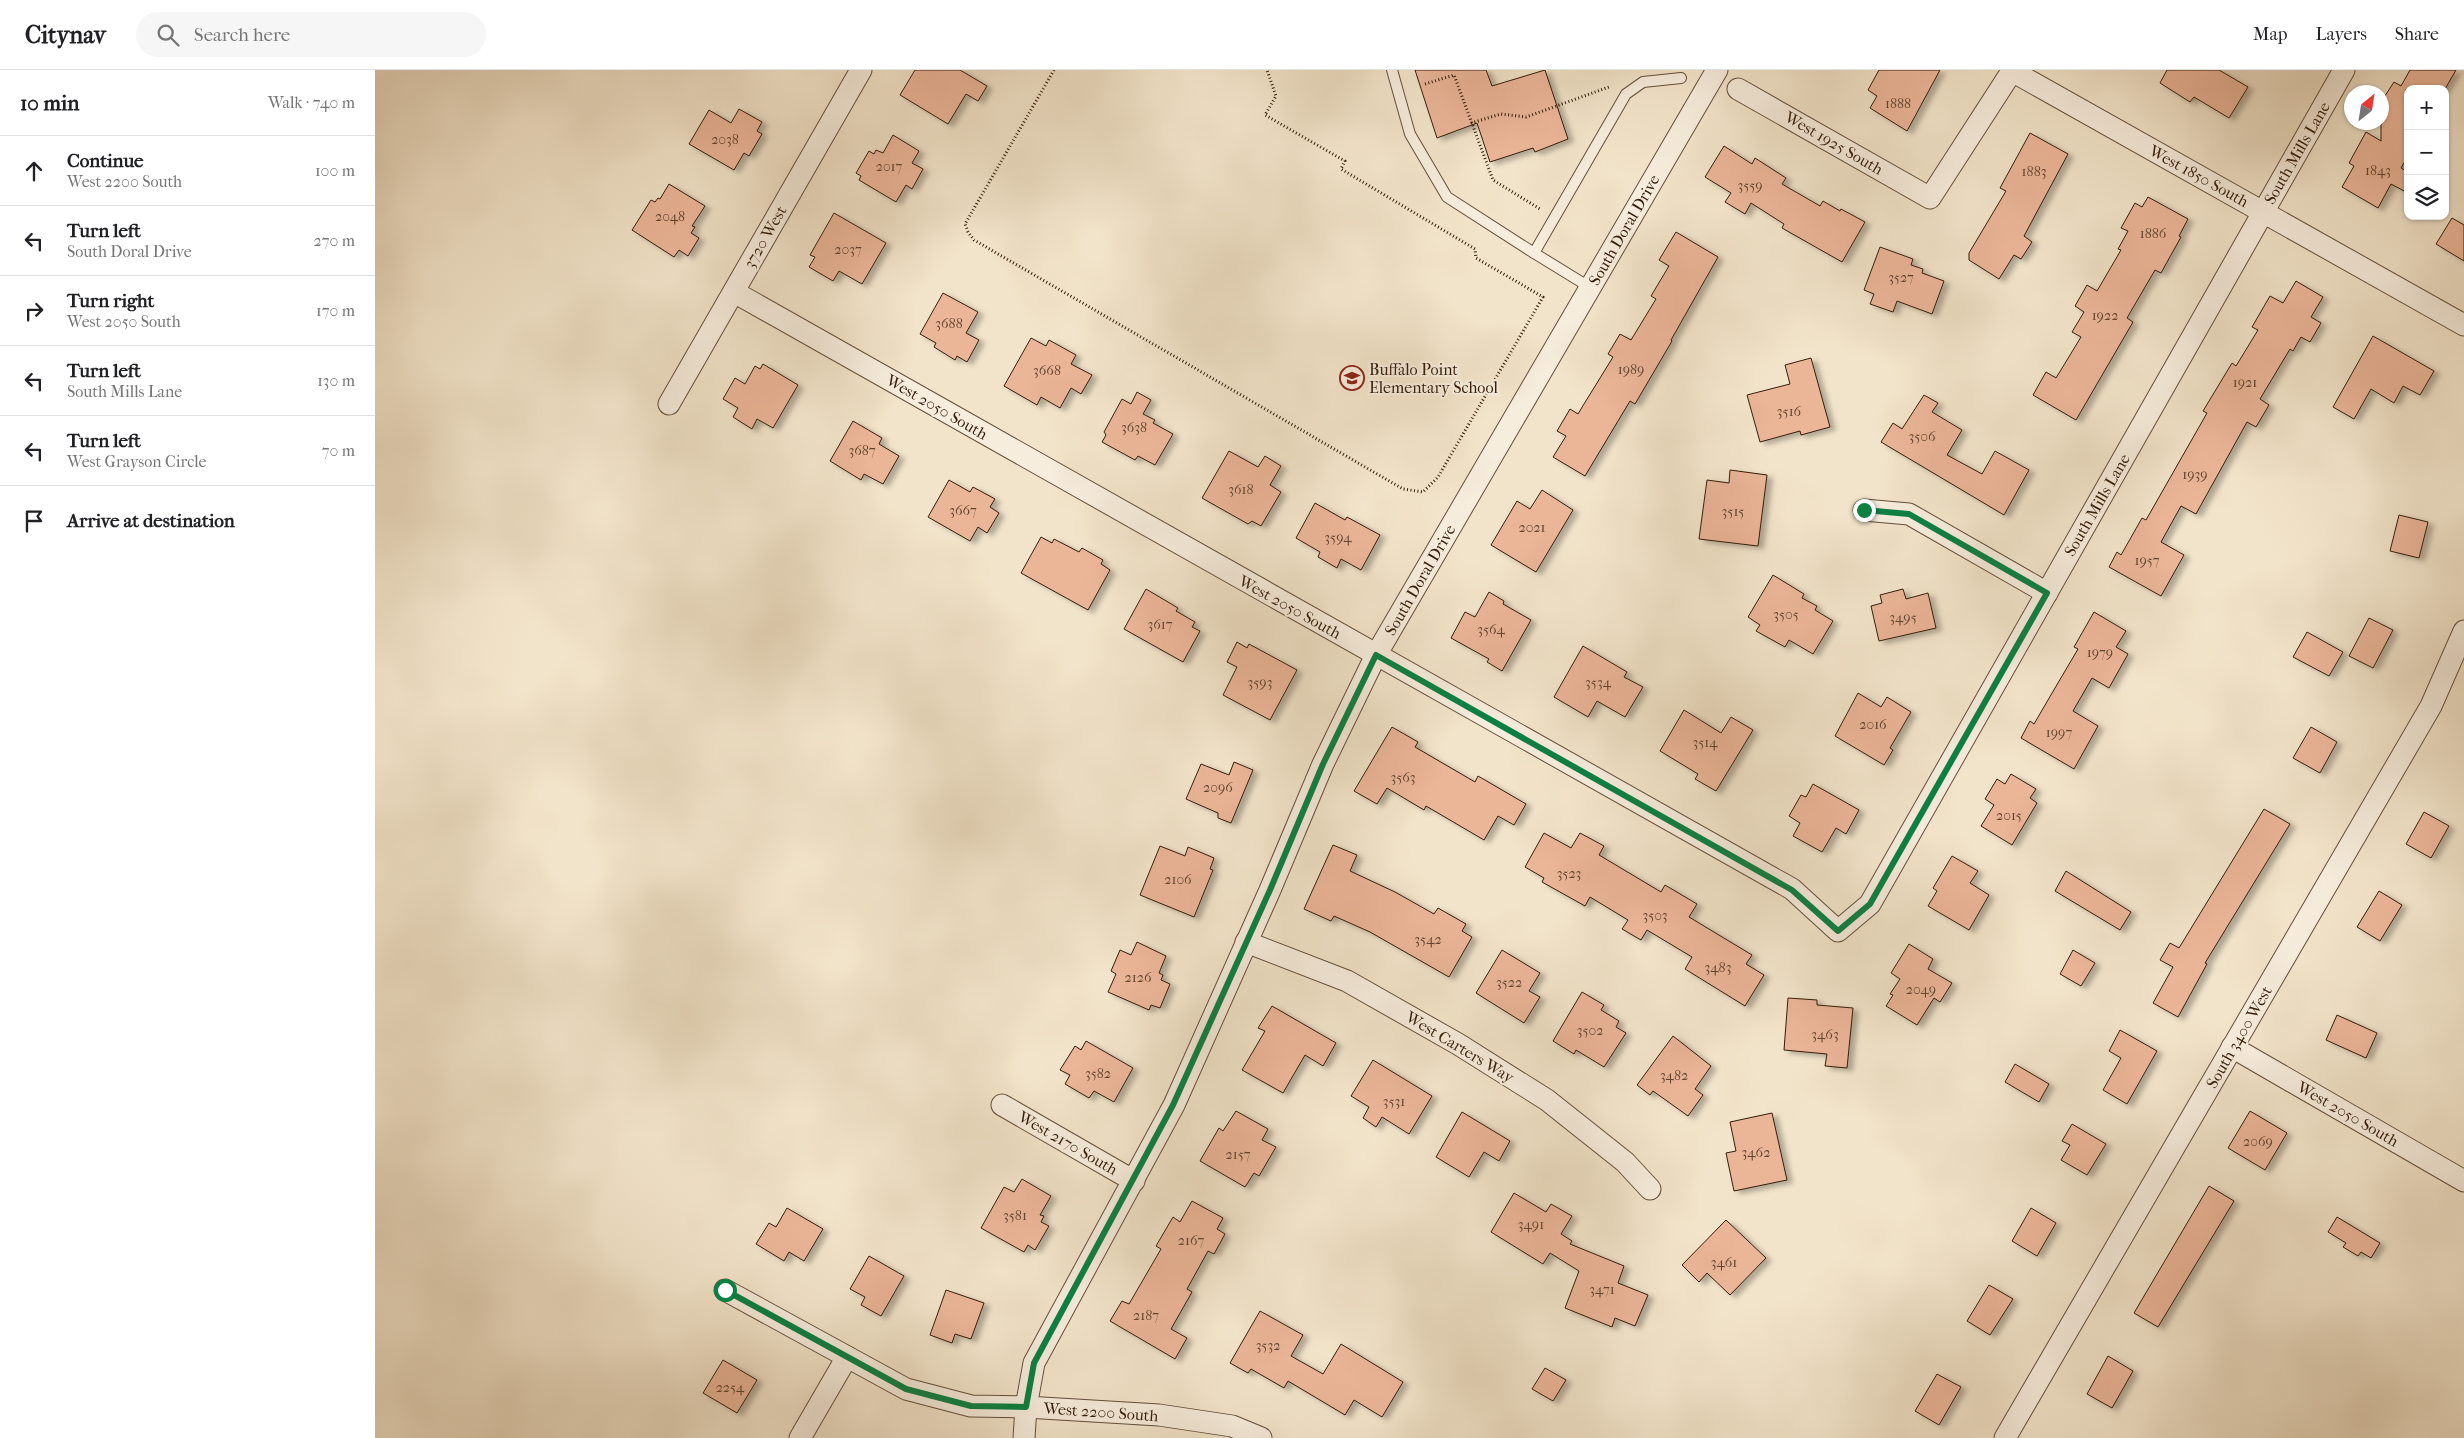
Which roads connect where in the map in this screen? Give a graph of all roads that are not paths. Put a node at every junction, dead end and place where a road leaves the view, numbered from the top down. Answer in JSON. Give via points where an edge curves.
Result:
{"nodes":[{"id":1,"x":861,"y":70,"type":"edge"},
{"id":2,"x":1392,"y":70,"type":"edge"},
{"id":3,"x":1717,"y":70,"type":"edge"},
{"id":4,"x":2344,"y":70,"type":"edge"},
{"id":5,"x":2012,"y":71,"type":"edge"},
{"id":6,"x":1681,"y":78,"type":"dead end"},
{"id":7,"x":1738,"y":89,"type":"dead end"},
{"id":8,"x":2264,"y":212,"type":"junction"},
{"id":9,"x":1534,"y":253,"type":"junction"},
{"id":10,"x":1591,"y":288,"type":"junction"},
{"id":11,"x":734,"y":292,"type":"junction"},
{"id":12,"x":2464,"y":325,"type":"edge"},
{"id":13,"x":669,"y":404,"type":"dead end"},
{"id":14,"x":1864,"y":510,"type":"dead end"},
{"id":15,"x":2047,"y":593,"type":"junction"},
{"id":16,"x":2464,"y":631,"type":"edge"},
{"id":17,"x":1376,"y":655,"type":"junction"},
{"id":18,"x":1838,"y":931,"type":"joint"},
{"id":19,"x":1246,"y":942,"type":"junction"},
{"id":20,"x":2232,"y":1047,"type":"junction"},
{"id":21,"x":1002,"y":1105,"type":"dead end"},
{"id":22,"x":1134,"y":1180,"type":"junction"},
{"id":23,"x":2464,"y":1181,"type":"edge"},
{"id":24,"x":1650,"y":1190,"type":"dead end"},
{"id":25,"x":725,"y":1290,"type":"dead end"},
{"id":26,"x":847,"y":1357,"type":"junction"},
{"id":27,"x":1026,"y":1407,"type":"junction"},
{"id":28,"x":800,"y":1438,"type":"edge"},
{"id":29,"x":1024,"y":1438,"type":"edge"},
{"id":30,"x":1261,"y":1438,"type":"edge"},
{"id":31,"x":2005,"y":1438,"type":"edge"}],
"edges":[{"from":1,"to":11,"type":"street","name":"3720 West"},
{"from":2,"to":9,"type":"lane","via":[[1411,134],[1447,197]]},
{"from":3,"to":10,"type":"street","name":"South Doral Drive"},
{"from":4,"to":8,"type":"street","name":"South Mills Lane"},
{"from":5,"to":7,"type":"street","name":"West 1925 South","via":[[1930,198]]},
{"from":5,"to":8,"type":"street","name":"West 1850 South"},
{"from":6,"to":9,"type":"lane","via":[[1643,82],[1626,94]]},
{"from":8,"to":12,"type":"street","name":"West 1850 South"},
{"from":8,"to":15,"type":"street","name":"South Mills Lane"},
{"from":9,"to":10,"type":"lane"},
{"from":10,"to":17,"type":"street","name":"South Doral Drive"},
{"from":11,"to":13,"type":"street","name":"3720 West"},
{"from":11,"to":17,"type":"street","name":"West 2050 South"},
{"from":14,"to":15,"type":"street","via":[[1909,514]]},
{"from":15,"to":18,"type":"street","name":"South Mills Lane","via":[[1870,904]]},
{"from":16,"to":20,"type":"street","name":"South 3400 West","via":[[2431,706]]},
{"from":17,"to":18,"type":"street","name":"West 2050 South","via":[[1792,890]]},
{"from":17,"to":19,"type":"street","name":"South Doral Drive","via":[[1323,764]]},
{"from":19,"to":22,"type":"street","name":"South Doral Drive","via":[[1173,1105]]},
{"from":19,"to":24,"type":"street","name":"West Carters Way","via":[[1347,981],[1458,1044],[1547,1100],[1625,1162]]},
{"from":20,"to":23,"type":"street","name":"West 2050 South"},
{"from":20,"to":31,"type":"street","name":"South 3400 West"},
{"from":21,"to":22,"type":"street","name":"West 2170 South"},
{"from":22,"to":27,"type":"street","name":"South Doral Drive","via":[[1034,1363]]},
{"from":25,"to":26,"type":"street","name":"West 2200 South"},
{"from":26,"to":27,"type":"street","name":"West 2200 South","via":[[906,1389],[971,1406]]},
{"from":26,"to":28,"type":"street"},
{"from":27,"to":29,"type":"street","name":"South Doral Drive"},
{"from":27,"to":30,"type":"street","name":"West 2200 South","via":[[1159,1415],[1232,1426]]}]}
